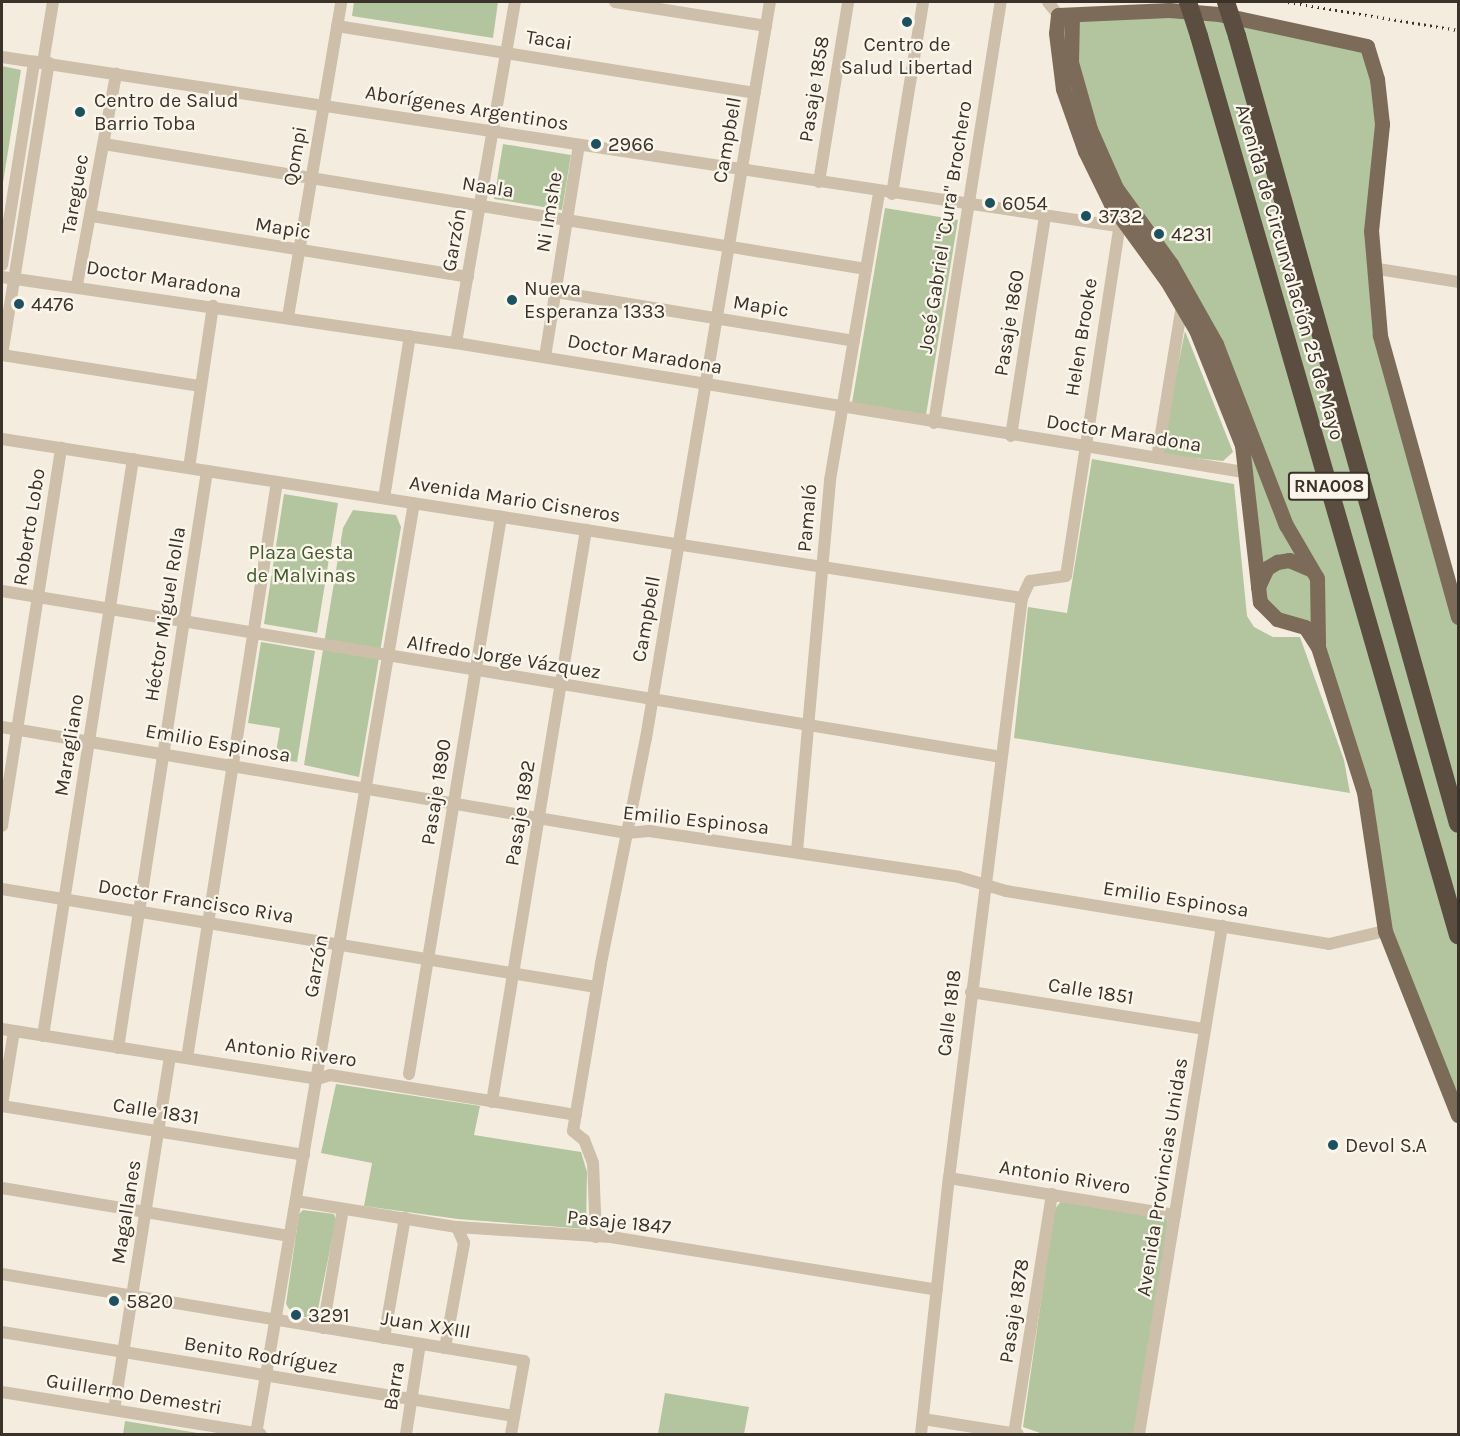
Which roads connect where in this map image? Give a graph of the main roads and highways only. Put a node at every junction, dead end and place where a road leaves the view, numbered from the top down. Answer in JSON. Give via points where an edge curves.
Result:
{"nodes":[{"id":1,"x":1188,"y":2,"type":"edge"},
{"id":2,"x":1226,"y":2,"type":"edge"},
{"id":3,"x":1127,"y":226,"type":"junction"},
{"id":4,"x":1310,"y":569,"type":"junction"},
{"id":5,"x":1258,"y":590,"type":"junction"},
{"id":6,"x":1317,"y":600,"type":"junction"},
{"id":7,"x":1458,"y":616,"type":"edge"},
{"id":8,"x":1289,"y":621,"type":"junction"},
{"id":9,"x":1318,"y":647,"type":"junction"},
{"id":10,"x":1458,"y":824,"type":"edge"},
{"id":11,"x":1458,"y":935,"type":"edge"},
{"id":12,"x":1458,"y":1115,"type":"edge"}],
"edges":[{"from":1,"to":11,"type":"highway","name":"Avenida de Circunvalación 25 de Mayo","number":"RNA008","bridge":true},
{"from":2,"to":10,"type":"highway","name":"Avenida de Circunvalación 25 de Mayo","number":"RNA008","bridge":true},
{"from":3,"to":4,"type":"main road","via":[[1177,273],[1216,344],[1286,525]]},
{"from":3,"to":5,"type":"main road","via":[[1182,305],[1242,445]]},
{"from":3,"to":7,"type":"main road","via":[[1116,188],[1090,129],[1071,62],[1065,15],[1169,10],[1219,14],[1367,46],[1377,79],[1382,124],[1371,231],[1372,268],[1386,362]]},
{"from":4,"to":5,"type":"main road","via":[[1289,560],[1277,562],[1267,568]]},
{"from":4,"to":6,"type":"main road","via":[[1317,578]]},
{"from":5,"to":8,"type":"main road","via":[[1267,612]]},
{"from":6,"to":8,"type":"main road","via":[[1306,615]]},
{"from":6,"to":9,"type":"main road"},
{"from":8,"to":9,"type":"main road","via":[[1305,627]]},
{"from":9,"to":12,"type":"main road","via":[[1364,792],[1385,931]]}]}
